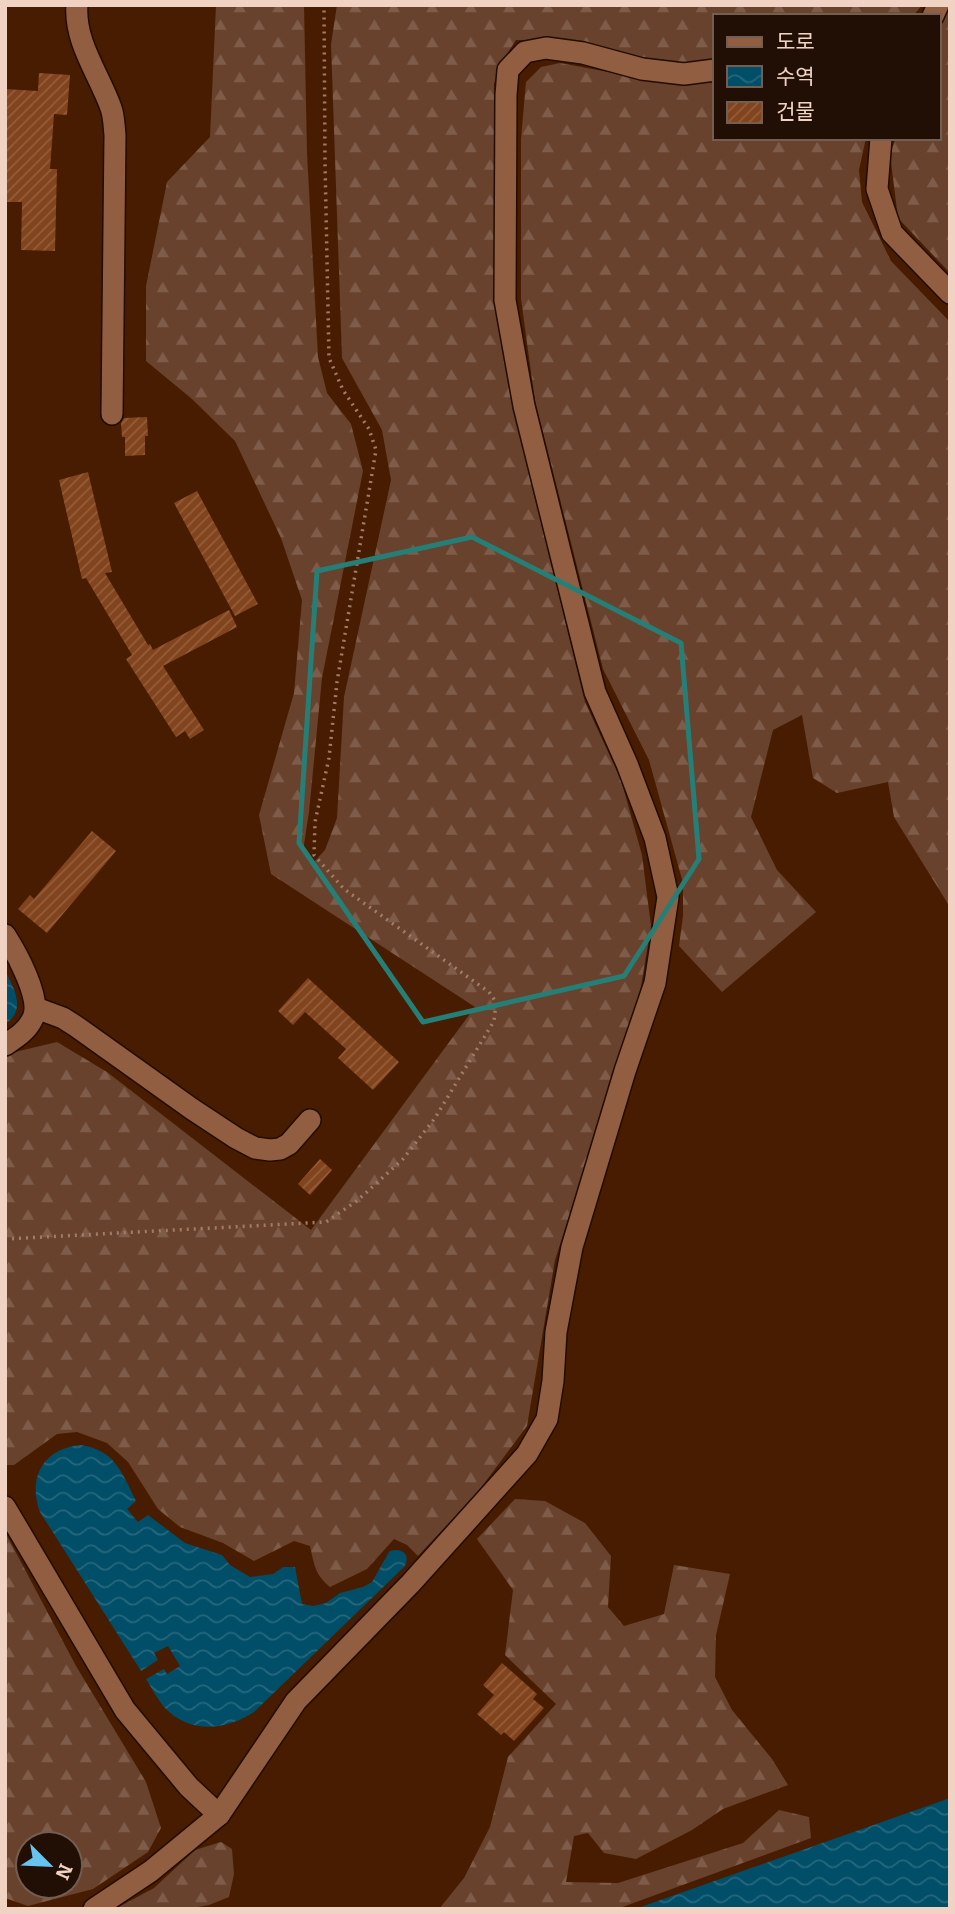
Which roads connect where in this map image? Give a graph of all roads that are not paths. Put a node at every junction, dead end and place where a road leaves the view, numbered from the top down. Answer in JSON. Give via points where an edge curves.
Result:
{"nodes":[{"id":1,"x":77,"y":5,"type":"edge"},
{"id":2,"x":713,"y":70,"type":"edge"},
{"id":3,"x":881,"y":140,"type":"edge"},
{"id":4,"x":950,"y":293,"type":"edge"},
{"id":5,"x":112,"y":414,"type":"dead end"},
{"id":6,"x":5,"y":935,"type":"edge"},
{"id":7,"x":36,"y":1008,"type":"junction"},
{"id":8,"x":5,"y":1045,"type":"edge"},
{"id":9,"x":310,"y":1120,"type":"dead end"},
{"id":10,"x":5,"y":1507,"type":"edge"},
{"id":11,"x":219,"y":1815,"type":"junction"},
{"id":12,"x":94,"y":1909,"type":"edge"}],
"edges":[{"from":1,"to":5,"type":"street","via":[[79,35],[112,111],[116,135]]},
{"from":2,"to":11,"type":"street","via":[[684,74],[642,69],[546,48],[525,52],[508,70],[505,300],[524,406],[595,692],[655,838],[668,897],[655,983],[572,1247],[556,1332],[547,1419],[527,1454],[490,1496],[296,1701]]},
{"from":3,"to":4,"type":"street","via":[[877,189],[892,233]]},
{"from":6,"to":7,"type":"street"},
{"from":7,"to":8,"type":"street","via":[[23,1033]]},
{"from":7,"to":9,"type":"street","via":[[63,1018],[192,1110],[255,1148],[280,1149]]},
{"from":10,"to":11,"type":"street","via":[[125,1710],[189,1787]]},
{"from":11,"to":12,"type":"street","via":[[151,1871]]}]}
